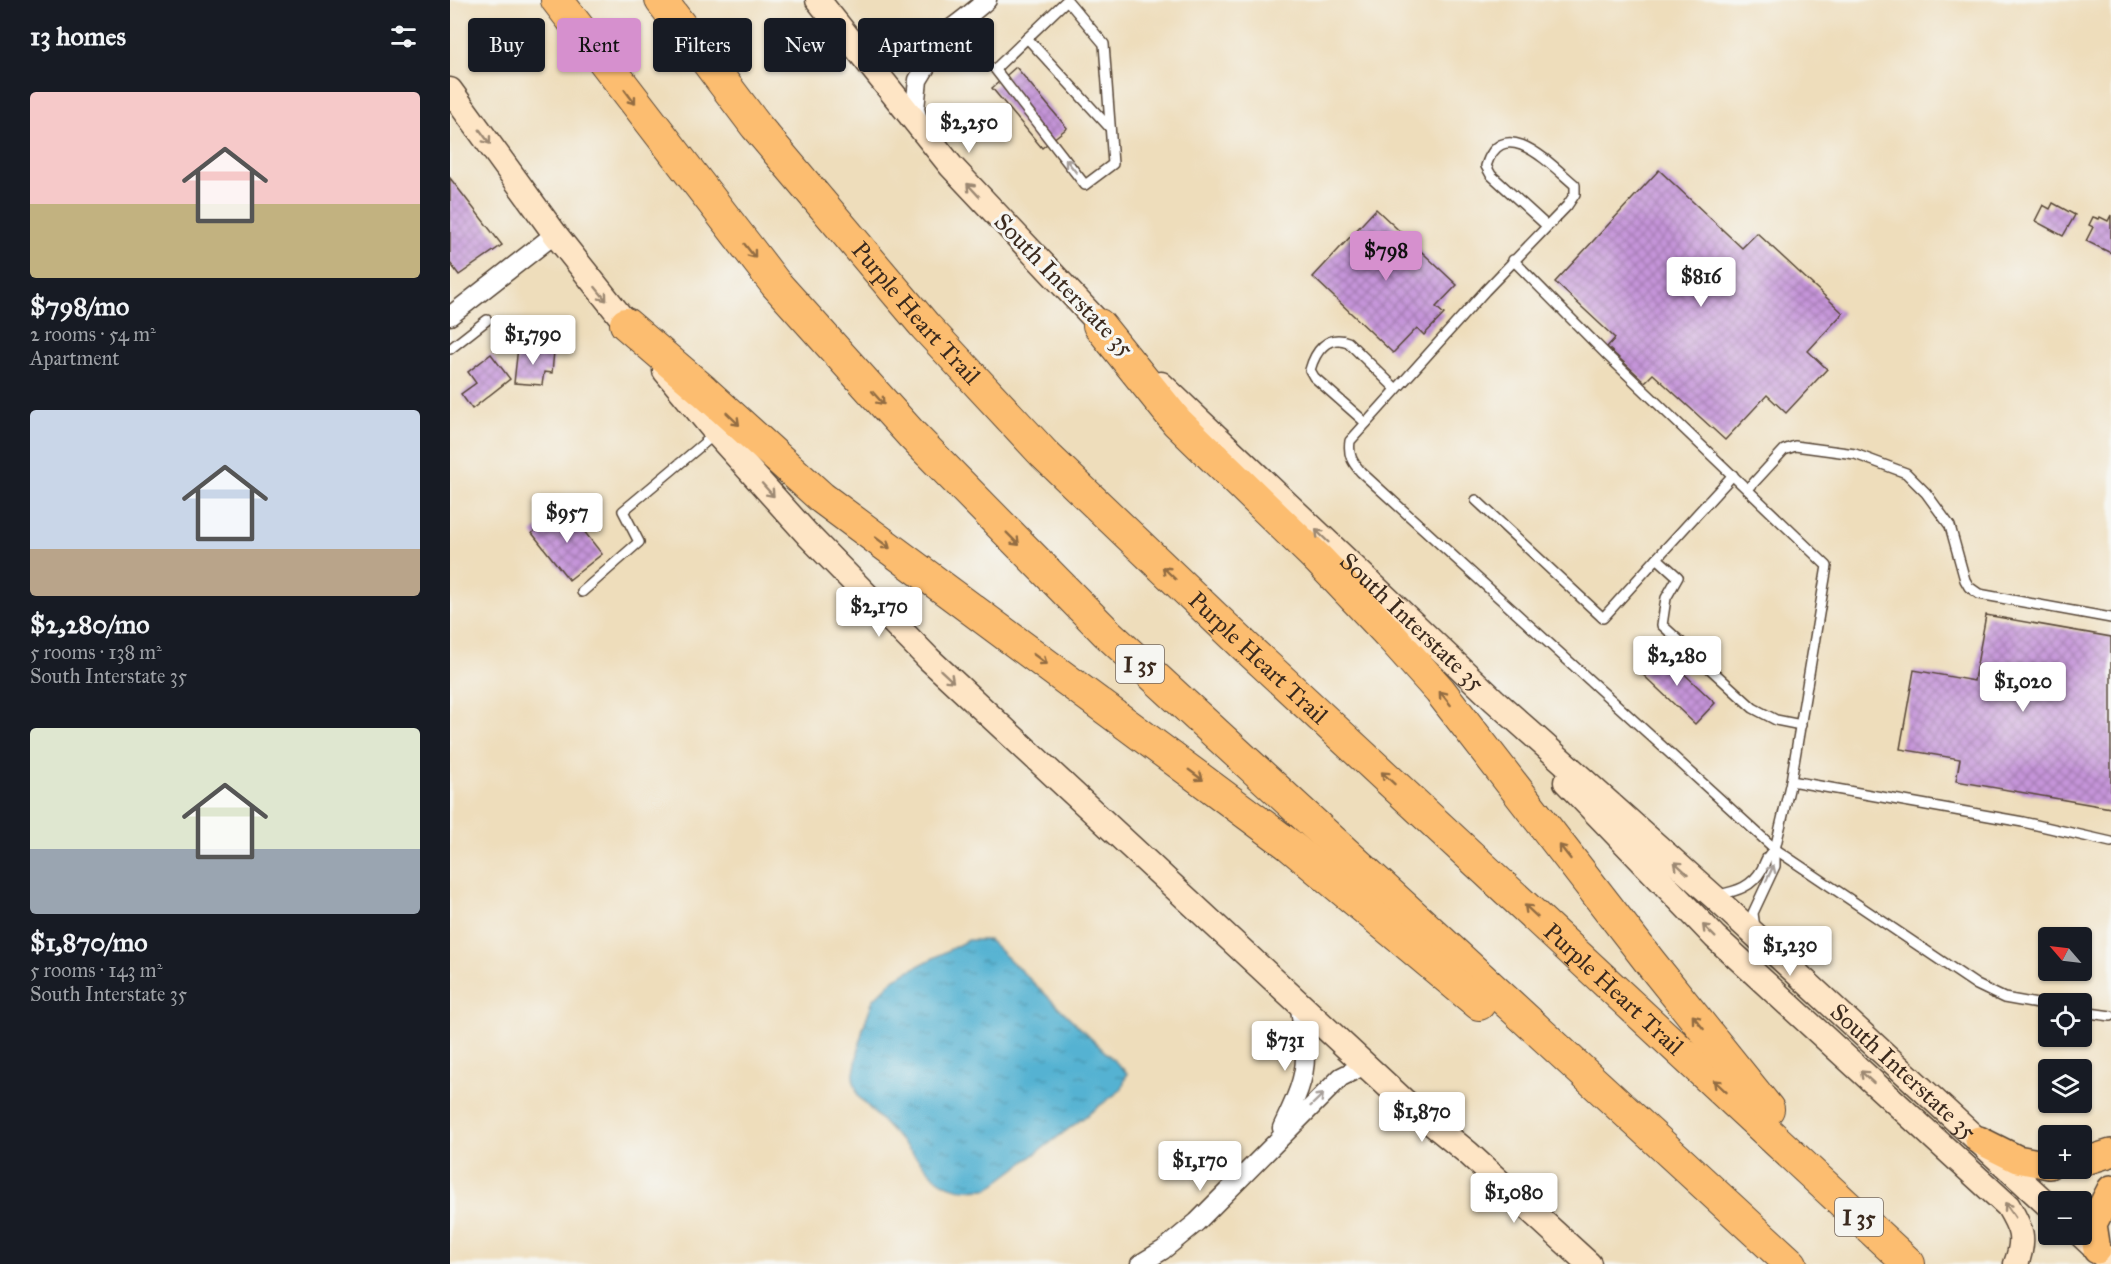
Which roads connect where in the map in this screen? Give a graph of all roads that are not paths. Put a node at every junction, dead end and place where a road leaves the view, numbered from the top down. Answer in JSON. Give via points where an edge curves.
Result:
{"nodes":[{"id":1,"x":557,"y":0,"type":"edge"},
{"id":2,"x":660,"y":0,"type":"edge"},
{"id":3,"x":818,"y":0,"type":"edge"},
{"id":4,"x":985,"y":0,"type":"edge"},
{"id":5,"x":1067,"y":0,"type":"edge"},
{"id":6,"x":964,"y":18,"type":"edge"},
{"id":7,"x":1027,"y":38,"type":"junction"},
{"id":8,"x":850,"y":42,"type":"junction"},
{"id":9,"x":858,"y":45,"type":"edge"},
{"id":10,"x":923,"y":72,"type":"edge"},
{"id":11,"x":450,"y":90,"type":"edge"},
{"id":12,"x":1110,"y":128,"type":"junction"},
{"id":13,"x":922,"y":131,"type":"junction"},
{"id":14,"x":1547,"y":226,"type":"junction"},
{"id":15,"x":555,"y":234,"type":"junction"},
{"id":16,"x":1514,"y":260,"type":"junction"},
{"id":17,"x":450,"y":316,"type":"edge"},
{"id":18,"x":487,"y":320,"type":"dead end"},
{"id":19,"x":626,"y":324,"type":"junction"},
{"id":20,"x":1099,"y":325,"type":"junction"},
{"id":21,"x":450,"y":349,"type":"edge"},
{"id":22,"x":1396,"y":389,"type":"junction"},
{"id":23,"x":1366,"y":423,"type":"junction"},
{"id":24,"x":716,"y":433,"type":"junction"},
{"id":25,"x":1733,"y":475,"type":"junction"},
{"id":26,"x":1748,"y":489,"type":"junction"},
{"id":27,"x":1476,"y":500,"type":"dead end"},
{"id":28,"x":1657,"y":558,"type":"junction"},
{"id":29,"x":582,"y":592,"type":"dead end"},
{"id":30,"x":2111,"y":618,"type":"edge"},
{"id":31,"x":1494,"y":700,"type":"junction"},
{"id":32,"x":1801,"y":725,"type":"junction"},
{"id":33,"x":1791,"y":781,"type":"junction"},
{"id":34,"x":2111,"y":842,"type":"edge"},
{"id":35,"x":1775,"y":849,"type":"junction"},
{"id":36,"x":1713,"y":896,"type":"junction"},
{"id":37,"x":1757,"y":936,"type":"junction"},
{"id":38,"x":2038,"y":1004,"type":"edge"},
{"id":39,"x":1300,"y":1005,"type":"junction"},
{"id":40,"x":2092,"y":1014,"type":"edge"},
{"id":41,"x":2111,"y":1016,"type":"edge"},
{"id":42,"x":1365,"y":1065,"type":"junction"},
{"id":43,"x":1978,"y":1140,"type":"junction"},
{"id":44,"x":1276,"y":1141,"type":"junction"},
{"id":45,"x":2111,"y":1153,"type":"edge"},
{"id":46,"x":2092,"y":1159,"type":"edge"},
{"id":47,"x":2038,"y":1163,"type":"edge"},
{"id":48,"x":1808,"y":1170,"type":"junction"},
{"id":49,"x":2111,"y":1189,"type":"edge"},
{"id":50,"x":2038,"y":1196,"type":"edge"},
{"id":51,"x":2098,"y":1250,"type":"edge"},
{"id":52,"x":1140,"y":1264,"type":"edge"},
{"id":53,"x":1589,"y":1264,"type":"edge"},
{"id":54,"x":1782,"y":1264,"type":"edge"},
{"id":55,"x":1791,"y":1264,"type":"edge"},
{"id":56,"x":1909,"y":1264,"type":"edge"},
{"id":57,"x":2016,"y":1264,"type":"edge"}],
"edges":[{"from":1,"to":55,"type":"highway","number":"I 35","one_way":true,"via":[[775,283],[988,514],[1107,633]]},
{"from":48,"to":2,"type":"highway","name":"Purple Heart Trail","number":"I 35","one_way":true,"via":[[1044,454],[925,326],[772,144]]},
{"from":3,"to":8,"type":"main road","name":"South Interstate 35"},
{"from":4,"to":6,"type":"street"},
{"from":5,"to":7,"type":"lane"},
{"from":5,"to":12,"type":"lane","via":[[1104,44]]},
{"from":7,"to":12,"type":"lane"},
{"from":12,"to":7,"type":"lane","one_way":true,"via":[[1113,164],[1085,185],[995,69]]},
{"from":8,"to":9,"type":"street"},
{"from":8,"to":13,"type":"main road","name":"South Interstate 35"},
{"from":10,"to":13,"type":"street","via":[[918,80],[915,109]]},
{"from":11,"to":15,"type":"main road","one_way":true},
{"from":20,"to":13,"type":"main road","name":"South Interstate 35","one_way":true},
{"from":14,"to":14,"type":"lane","via":[[1567,206],[1575,194],[1575,185],[1530,148],[1515,143],[1496,146],[1486,166],[1491,175]]},
{"from":14,"to":16,"type":"lane"},
{"from":15,"to":17,"type":"street"},
{"from":15,"to":19,"type":"main road","one_way":true},
{"from":16,"to":22,"type":"lane"},
{"from":16,"to":25,"type":"lane","via":[[1608,357]]},
{"from":18,"to":21,"type":"lane"},
{"from":19,"to":24,"type":"main road"},
{"from":19,"to":54,"type":"highway","one_way":true,"via":[[822,498],[1288,844],[1437,968],[1601,1117]]},
{"from":31,"to":20,"type":"main road","name":"South Interstate 35","one_way":true},
{"from":48,"to":20,"type":"highway","one_way":true,"via":[[1767,1109],[1440,692],[1319,560],[1177,422]]},
{"from":22,"to":23,"type":"lane"},
{"from":22,"to":23,"type":"lane","via":[[1348,342],[1328,342],[1318,350],[1310,370],[1314,377]]},
{"from":23,"to":35,"type":"lane","via":[[1350,441],[1348,451],[1361,472]]},
{"from":24,"to":29,"type":"lane","via":[[623,511],[639,542]]},
{"from":24,"to":39,"type":"main road","one_way":true,"via":[[808,535],[929,659]]},
{"from":25,"to":26,"type":"lane"},
{"from":25,"to":28,"type":"lane"},
{"from":26,"to":30,"type":"lane","via":[[1784,450],[1795,446],[1855,453],[1906,473],[1926,493],[1950,526],[1965,580],[1979,594]]},
{"from":26,"to":32,"type":"lane","via":[[1827,566]]},
{"from":27,"to":28,"type":"lane","via":[[1603,618]]},
{"from":28,"to":32,"type":"lane","via":[[1678,577],[1666,598],[1662,625],[1754,708],[1776,720]]},
{"from":36,"to":31,"type":"main road","name":"South Interstate 35","one_way":true},
{"from":57,"to":31,"type":"main road","one_way":true,"via":[[2022,1250],[2022,1229],[2008,1206],[1715,937],[1583,802]]},
{"from":32,"to":33,"type":"lane"},
{"from":33,"to":34,"type":"lane","via":[[2024,822]]},
{"from":33,"to":35,"type":"lane"},
{"from":35,"to":36,"type":"lane","via":[[1766,856],[1751,884]]},
{"from":37,"to":35,"type":"lane","one_way":true,"via":[[1753,913],[1775,866]]},
{"from":35,"to":38,"type":"lane","via":[[1977,985],[2004,998]]},
{"from":36,"to":37,"type":"main road","name":"South Interstate 35"},
{"from":37,"to":43,"type":"main road","name":"South Interstate 35"},
{"from":39,"to":42,"type":"main road"},
{"from":39,"to":44,"type":"street","via":[[1305,1058],[1295,1101]]},
{"from":40,"to":41,"type":"lane"},
{"from":44,"to":42,"type":"street","one_way":true,"via":[[1341,1077]]},
{"from":42,"to":53,"type":"main road"},
{"from":43,"to":47,"type":"main road","via":[[2017,1159]]},
{"from":43,"to":50,"type":"main road","name":"South Interstate 35"},
{"from":44,"to":52,"type":"street","via":[[1197,1222]]},
{"from":45,"to":46,"type":"main road"},
{"from":48,"to":56,"type":"highway","name":"Purple Heart Trail","number":"I 35"},
{"from":49,"to":51,"type":"main road","via":[[2093,1224]]}]}
